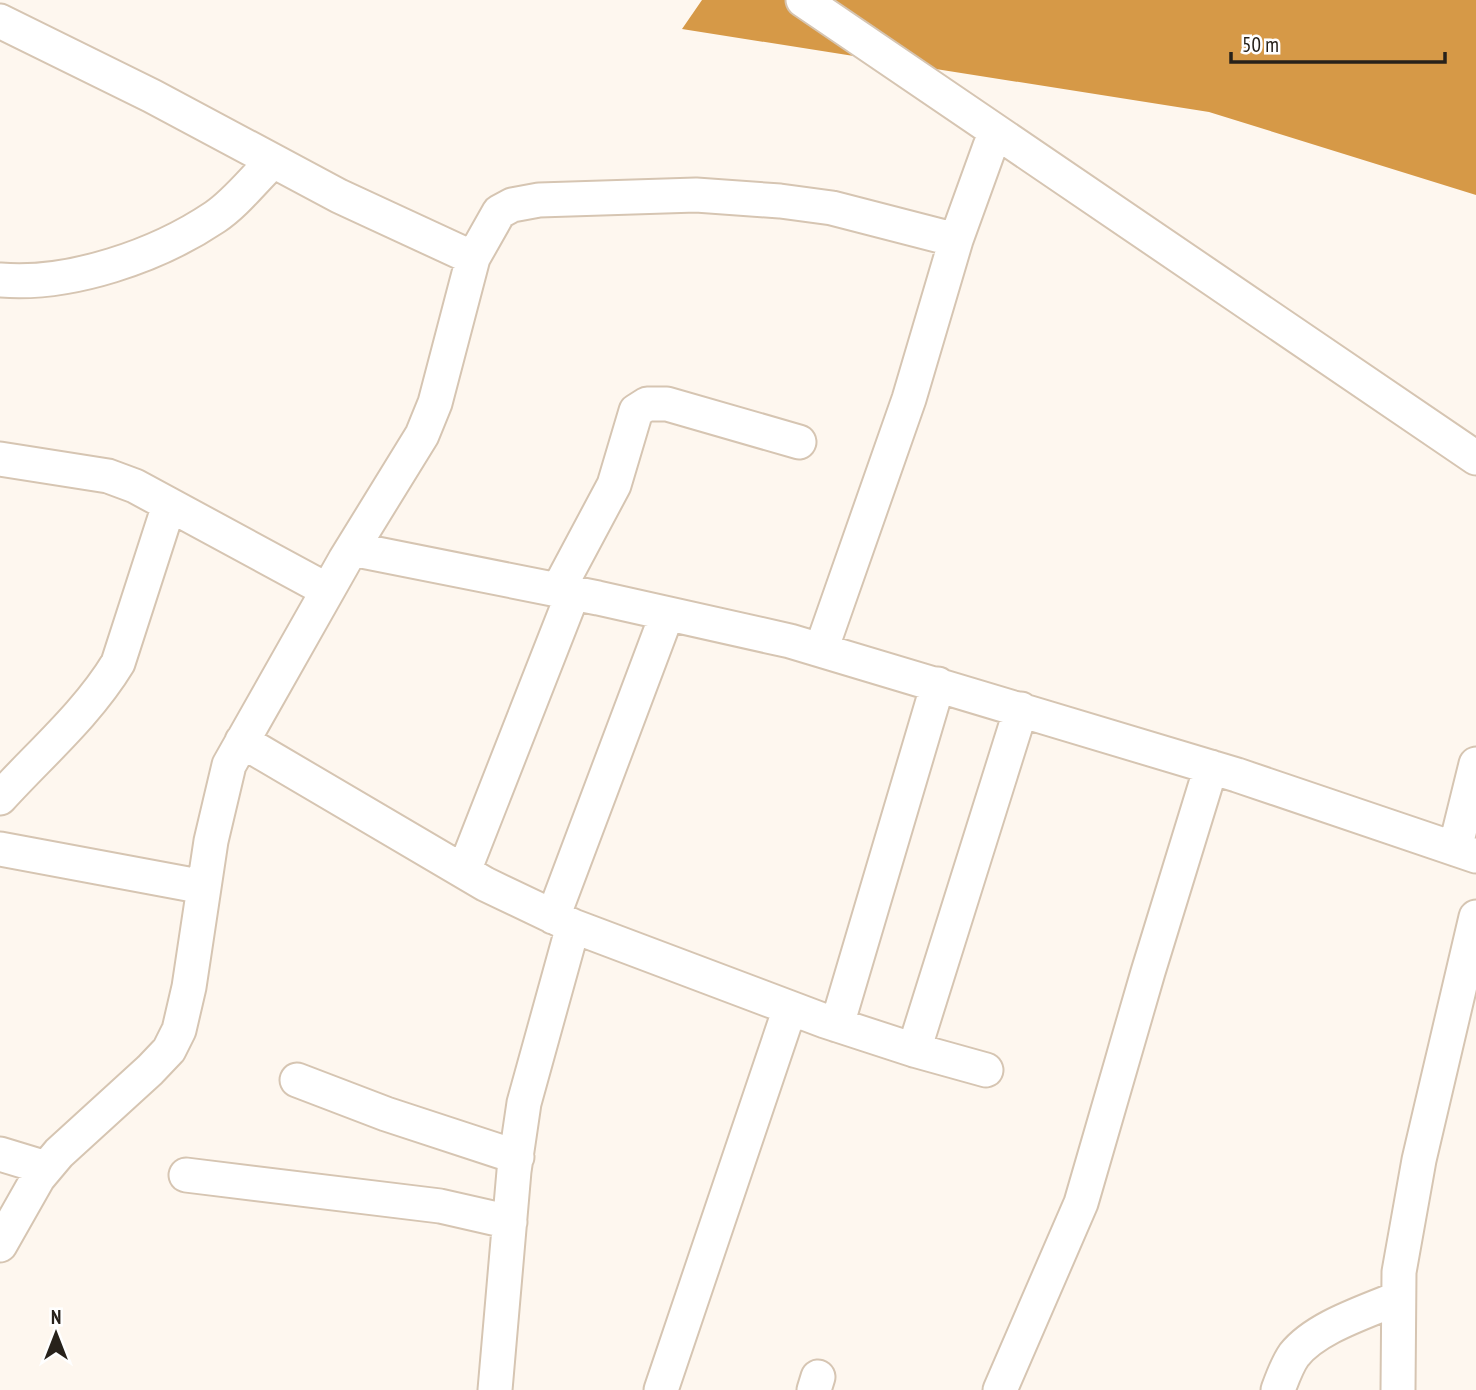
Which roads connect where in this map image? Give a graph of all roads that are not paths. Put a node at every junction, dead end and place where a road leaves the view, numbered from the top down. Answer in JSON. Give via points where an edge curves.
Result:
{"nodes":[{"id":1,"x":803,"y":0,"type":"edge"},
{"id":2,"x":0,"y":22,"type":"edge"},
{"id":3,"x":990,"y":146,"type":"dead end"},
{"id":4,"x":273,"y":161,"type":"junction"},
{"id":5,"x":956,"y":240,"type":"junction"},
{"id":6,"x":473,"y":258,"type":"junction"},
{"id":7,"x":0,"y":280,"type":"edge"},
{"id":8,"x":799,"y":442,"type":"dead end"},
{"id":9,"x":1476,"y":458,"type":"edge"},
{"id":10,"x":0,"y":459,"type":"edge"},
{"id":11,"x":169,"y":505,"type":"junction"},
{"id":12,"x":352,"y":549,"type":"junction"},
{"id":13,"x":327,"y":590,"type":"junction"},
{"id":14,"x":566,"y":591,"type":"junction"},
{"id":15,"x":667,"y":614,"type":"junction"},
{"id":16,"x":821,"y":650,"type":"junction"},
{"id":17,"x":938,"y":684,"type":"junction"},
{"id":18,"x":1021,"y":709,"type":"junction"},
{"id":19,"x":242,"y":741,"type":"junction"},
{"id":20,"x":1476,"y":764,"type":"edge"},
{"id":21,"x":1212,"y":767,"type":"junction"},
{"id":22,"x":0,"y":798,"type":"edge"},
{"id":23,"x":0,"y":849,"type":"edge"},
{"id":24,"x":1466,"y":853,"type":"edge"},
{"id":25,"x":464,"y":871,"type":"junction"},
{"id":26,"x":204,"y":887,"type":"junction"},
{"id":27,"x":1476,"y":917,"type":"edge"},
{"id":28,"x":563,"y":921,"type":"junction"},
{"id":29,"x":790,"y":1008,"type":"junction"},
{"id":30,"x":837,"y":1025,"type":"junction"},
{"id":31,"x":915,"y":1050,"type":"junction"},
{"id":32,"x":986,"y":1070,"type":"dead end"},
{"id":33,"x":296,"y":1080,"type":"dead end"},
{"id":34,"x":0,"y":1154,"type":"edge"},
{"id":35,"x":517,"y":1157,"type":"junction"},
{"id":36,"x":46,"y":1168,"type":"junction"},
{"id":37,"x":186,"y":1175,"type":"dead end"},
{"id":38,"x":510,"y":1222,"type":"junction"},
{"id":39,"x":0,"y":1245,"type":"edge"},
{"id":40,"x":1398,"y":1298,"type":"junction"},
{"id":41,"x":495,"y":1390,"type":"edge"},
{"id":42,"x":661,"y":1390,"type":"edge"},
{"id":43,"x":1000,"y":1390,"type":"edge"},
{"id":44,"x":1278,"y":1390,"type":"edge"},
{"id":45,"x":1398,"y":1390,"type":"edge"}],
"edges":[{"from":1,"to":9,"type":"street"},
{"from":2,"to":4,"type":"street"},
{"from":3,"to":5,"type":"street"},
{"from":4,"to":6,"type":"street"},
{"from":4,"to":7,"type":"street","via":[[217,216],[165,247],[104,268],[44,279]]},
{"from":5,"to":6,"type":"street","via":[[832,208],[780,201],[696,195],[552,200],[512,205],[499,212]]},
{"from":5,"to":16,"type":"street","via":[[909,399]]},
{"from":6,"to":12,"type":"street","via":[[422,435]]},
{"from":8,"to":14,"type":"street","via":[[667,404],[647,404],[636,411],[614,485]]},
{"from":10,"to":11,"type":"street","via":[[108,475]]},
{"from":11,"to":13,"type":"street"},
{"from":11,"to":22,"type":"street","via":[[118,663],[86,708]]},
{"from":12,"to":13,"type":"street"},
{"from":12,"to":14,"type":"street"},
{"from":13,"to":19,"type":"street"},
{"from":14,"to":15,"type":"street"},
{"from":14,"to":25,"type":"street"},
{"from":15,"to":16,"type":"street"},
{"from":15,"to":28,"type":"street"},
{"from":16,"to":17,"type":"street"},
{"from":17,"to":18,"type":"street"},
{"from":17,"to":30,"type":"street"},
{"from":18,"to":21,"type":"street"},
{"from":18,"to":31,"type":"street"},
{"from":19,"to":25,"type":"street"},
{"from":19,"to":26,"type":"street","via":[[220,793]]},
{"from":20,"to":24,"type":"street"},
{"from":21,"to":24,"type":"street"},
{"from":21,"to":43,"type":"street","via":[[1081,1203]]},
{"from":23,"to":26,"type":"street"},
{"from":25,"to":28,"type":"street"},
{"from":26,"to":36,"type":"street","via":[[180,1030],[169,1050]]},
{"from":27,"to":40,"type":"street","via":[[1419,1160]]},
{"from":28,"to":29,"type":"street"},
{"from":28,"to":35,"type":"street"},
{"from":29,"to":30,"type":"street"},
{"from":29,"to":42,"type":"street"},
{"from":30,"to":31,"type":"street"},
{"from":31,"to":32,"type":"street"},
{"from":33,"to":35,"type":"street"},
{"from":34,"to":36,"type":"street"},
{"from":35,"to":38,"type":"street"},
{"from":36,"to":39,"type":"street"},
{"from":37,"to":38,"type":"street","via":[[440,1206]]},
{"from":38,"to":41,"type":"street"},
{"from":40,"to":44,"type":"street","via":[[1311,1339],[1294,1356]]},
{"from":40,"to":45,"type":"street"}]}
